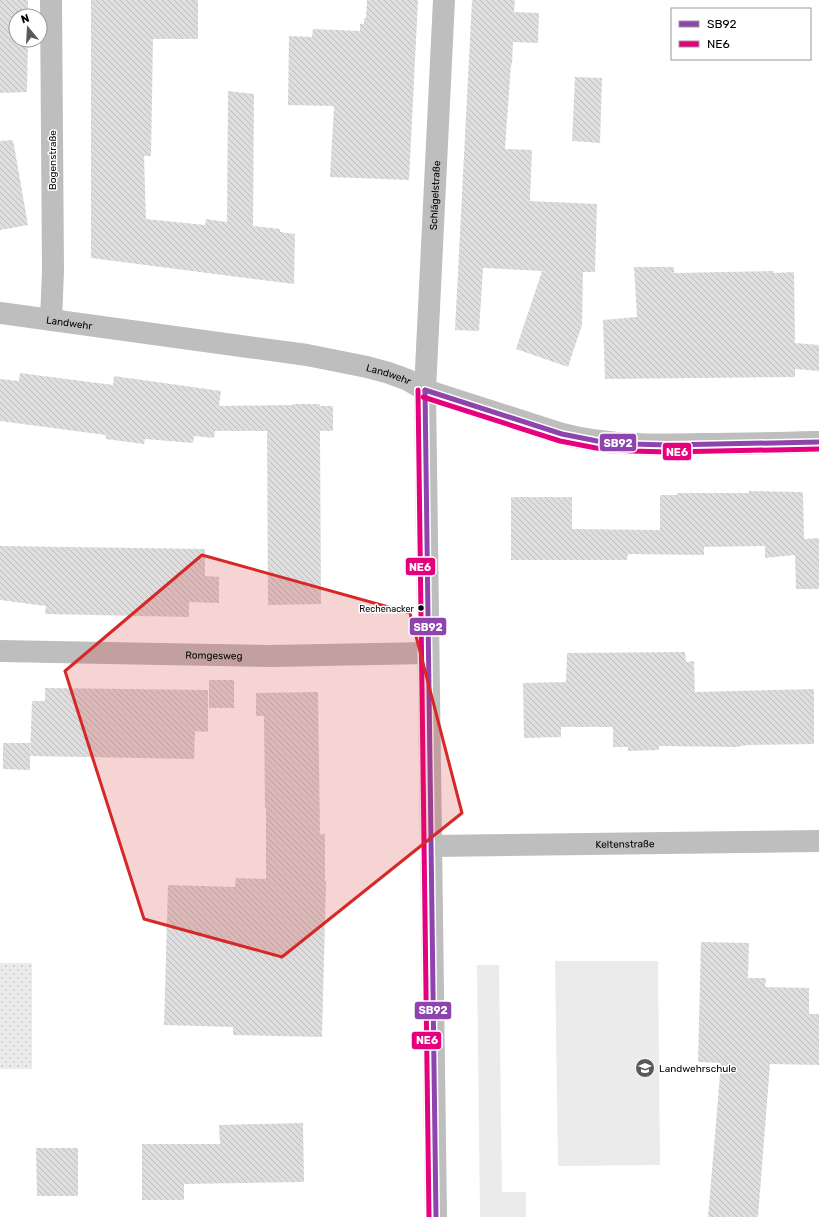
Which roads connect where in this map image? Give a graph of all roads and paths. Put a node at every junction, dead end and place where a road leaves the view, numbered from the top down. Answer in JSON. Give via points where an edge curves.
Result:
{"nodes":[{"id":1,"x":52,"y":0,"type":"edge"},
{"id":2,"x":444,"y":0,"type":"edge"},
{"id":3,"x":0,"y":313,"type":"edge"},
{"id":4,"x":51,"y":320,"type":"junction"},
{"id":5,"x":425,"y":390,"type":"junction"},
{"id":6,"x":819,"y":442,"type":"edge"},
{"id":7,"x":0,"y":651,"type":"edge"},
{"id":8,"x":428,"y":653,"type":"junction"},
{"id":9,"x":819,"y":841,"type":"edge"},
{"id":10,"x":431,"y":846,"type":"junction"},
{"id":11,"x":436,"y":1217,"type":"edge"}],
"edges":[{"from":1,"to":4,"type":"street","name":"Bogenstraße"},
{"from":2,"to":5,"type":"street","name":"Schlägelstraße"},
{"from":3,"to":4,"type":"street","name":"Landwehr"},
{"from":4,"to":5,"type":"street","name":"Landwehr","via":[[307,355],[389,373]]},
{"from":5,"to":6,"type":"street","name":"Landwehr","via":[[562,434],[610,443],[676,445]]},
{"from":5,"to":8,"type":"street"},
{"from":7,"to":8,"type":"street","name":"Romgesweg","via":[[270,656]]},
{"from":8,"to":10,"type":"street"},
{"from":9,"to":10,"type":"street","name":"Keltenstraße"},
{"from":10,"to":11,"type":"street"}]}
